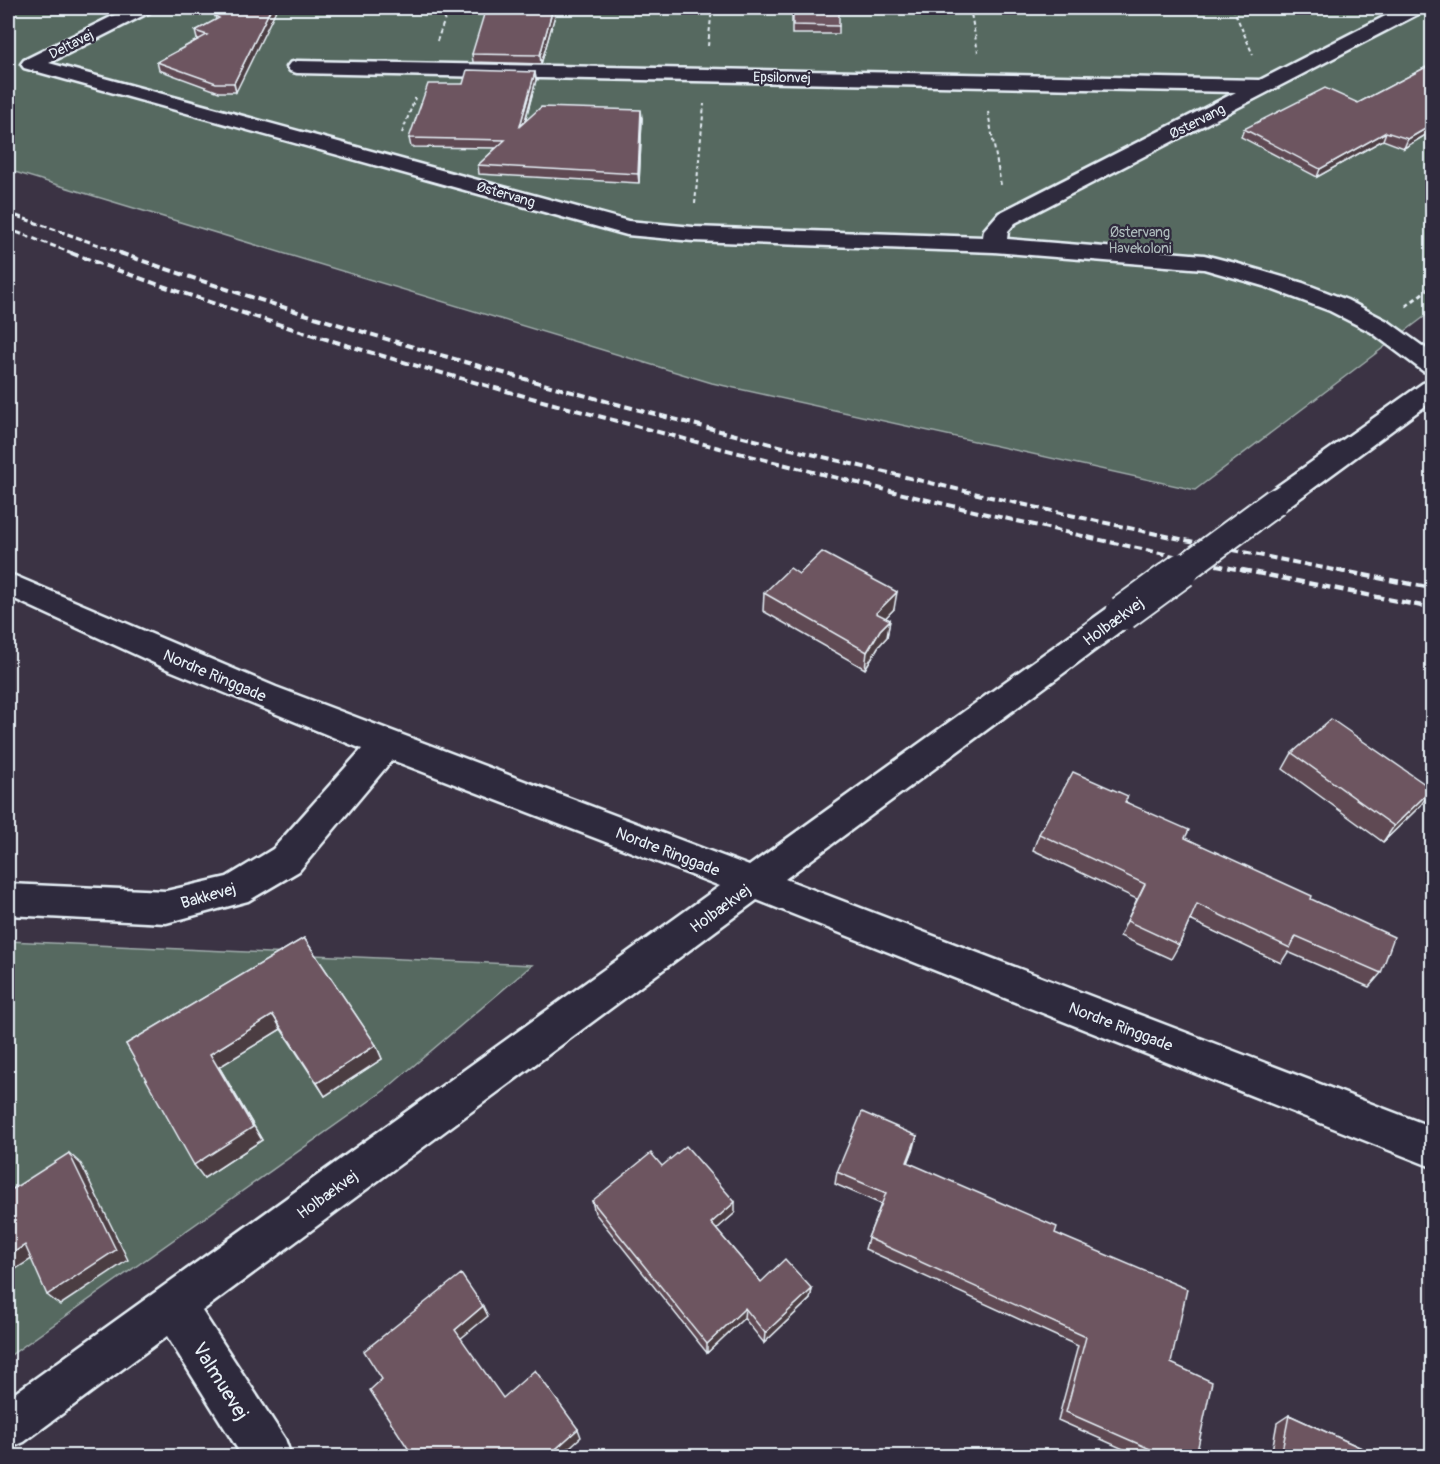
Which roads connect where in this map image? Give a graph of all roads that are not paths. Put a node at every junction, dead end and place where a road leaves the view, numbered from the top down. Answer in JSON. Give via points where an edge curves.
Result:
{"nodes":[{"id":1,"x":142,"y":8,"type":"edge"},
{"id":2,"x":1415,"y":8,"type":"edge"},
{"id":3,"x":31,"y":63,"type":"joint"},
{"id":4,"x":297,"y":67,"type":"dead end"},
{"id":5,"x":1266,"y":86,"type":"junction"},
{"id":6,"x":994,"y":245,"type":"junction"},
{"id":7,"x":1432,"y":365,"type":"edge"},
{"id":8,"x":1432,"y":389,"type":"edge"},
{"id":9,"x":8,"y":584,"type":"edge"},
{"id":10,"x":385,"y":745,"type":"junction"},
{"id":11,"x":755,"y":884,"type":"junction"},
{"id":12,"x":8,"y":900,"type":"edge"},
{"id":13,"x":1432,"y":1147,"type":"edge"},
{"id":14,"x":174,"y":1305,"type":"junction"},
{"id":15,"x":8,"y":1426,"type":"edge"},
{"id":16,"x":268,"y":1456,"type":"edge"}],
"edges":[{"from":1,"to":3,"type":"street","name":"Deltavej"},
{"from":2,"to":5,"type":"street","name":"Østervang"},
{"from":3,"to":6,"type":"street","name":"Østervang","via":[[627,228]]},
{"from":4,"to":5,"type":"street","name":"Epsilonvej"},
{"from":5,"to":6,"type":"street","name":"Østervang","via":[[1007,218],[996,230]]},
{"from":6,"to":7,"type":"street","name":"Østervang","via":[[1204,262],[1237,270],[1318,297],[1380,327]]},
{"from":8,"to":11,"type":"street","name":"Holbækvej","bridge":true},
{"from":9,"to":10,"type":"street","name":"Nordre Ringgade","via":[[75,616]]},
{"from":10,"to":11,"type":"street","name":"Nordre Ringgade"},
{"from":10,"to":12,"type":"street","name":"Bakkevej","via":[[286,860],[235,890],[166,907]]},
{"from":11,"to":13,"type":"street","name":"Nordre Ringgade"},
{"from":11,"to":14,"type":"street","name":"Holbækvej"},
{"from":14,"to":15,"type":"street","name":"Holbækvej"},
{"from":14,"to":16,"type":"street","name":"Valmuevej"}]}
